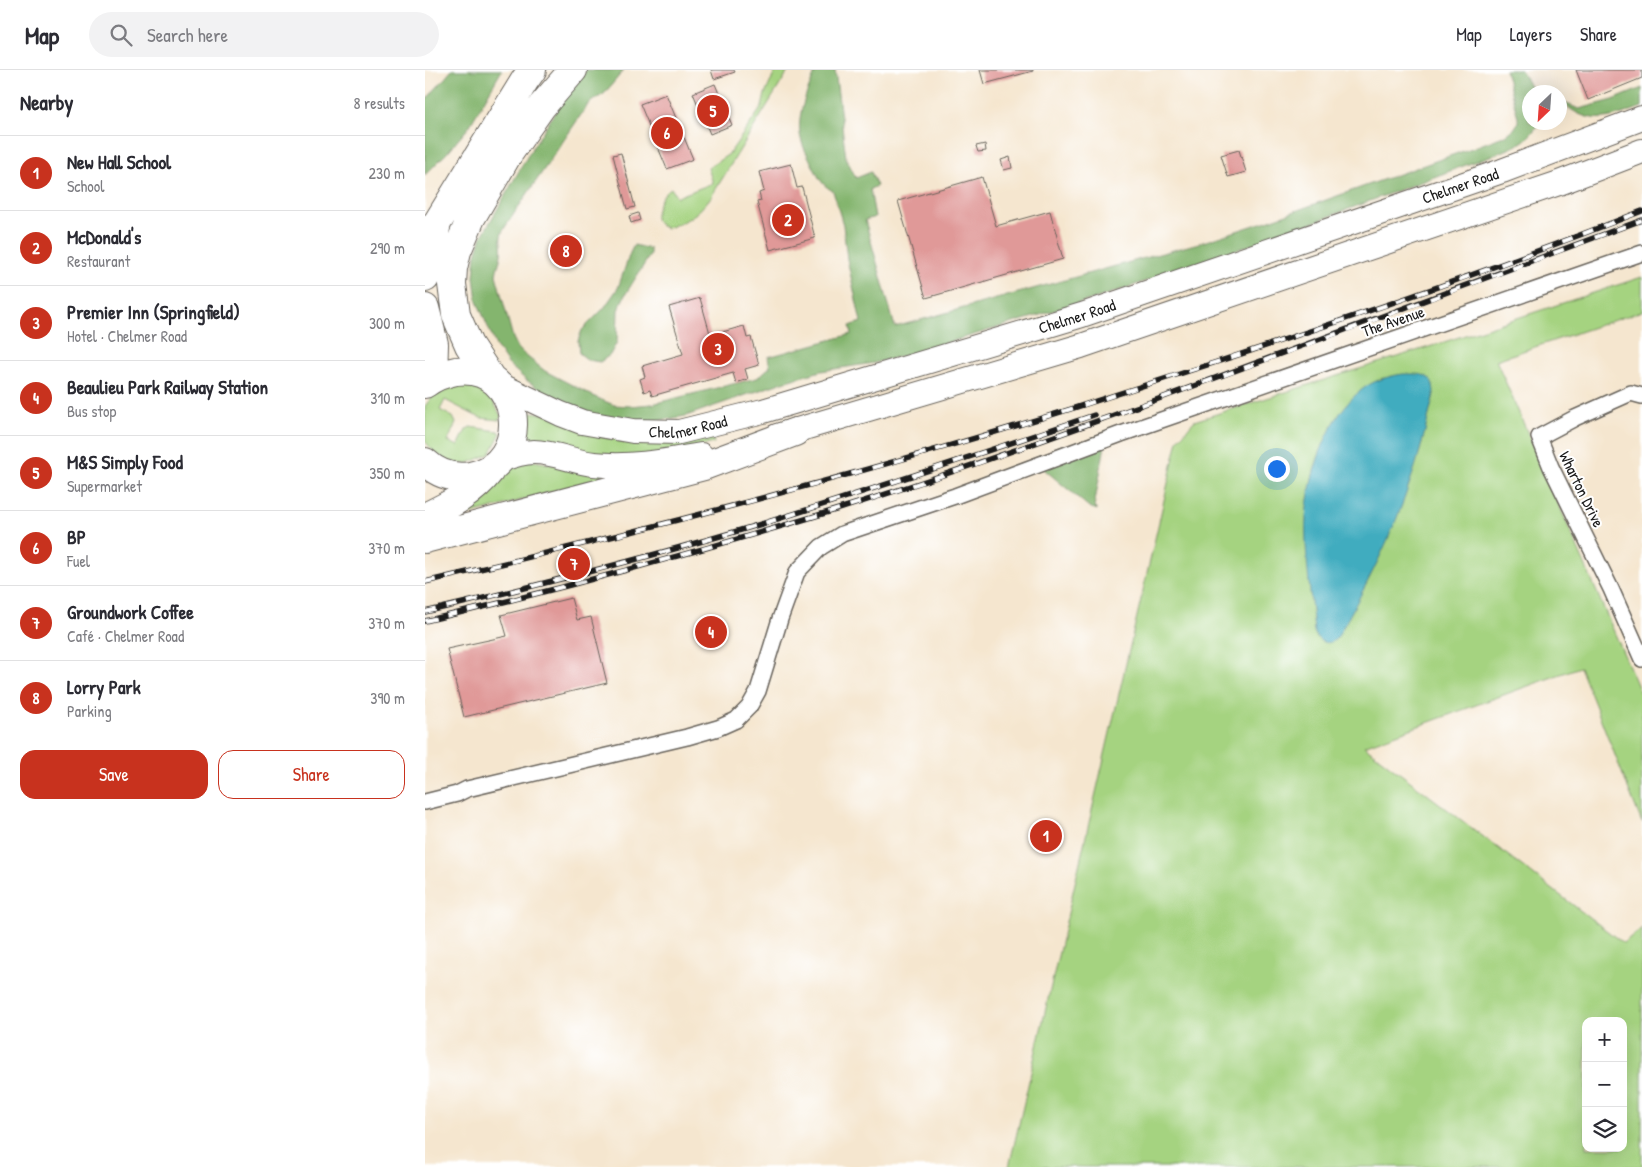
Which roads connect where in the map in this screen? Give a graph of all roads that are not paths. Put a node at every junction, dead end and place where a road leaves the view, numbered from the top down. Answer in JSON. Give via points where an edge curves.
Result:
{"nodes":[{"id":1,"x":532,"y":70,"type":"edge"},
{"id":2,"x":573,"y":70,"type":"edge"},
{"id":3,"x":1642,"y":118,"type":"edge"},
{"id":4,"x":1642,"y":151,"type":"edge"},
{"id":5,"x":431,"y":228,"type":"edge"},
{"id":6,"x":1642,"y":253,"type":"edge"},
{"id":7,"x":425,"y":278,"type":"edge"},
{"id":8,"x":425,"y":308,"type":"edge"},
{"id":9,"x":428,"y":381,"type":"edge"},
{"id":10,"x":496,"y":382,"type":"junction"},
{"id":11,"x":1642,"y":396,"type":"edge"},
{"id":12,"x":795,"y":432,"type":"junction"},
{"id":13,"x":425,"y":462,"type":"edge"},
{"id":14,"x":495,"y":464,"type":"junction"},
{"id":15,"x":455,"y":477,"type":"junction"},
{"id":16,"x":425,"y":480,"type":"edge"},
{"id":17,"x":425,"y":517,"type":"edge"},
{"id":18,"x":425,"y":539,"type":"edge"},
{"id":19,"x":1642,"y":659,"type":"edge"},
{"id":20,"x":425,"y":802,"type":"edge"}],
"edges":[{"from":1,"to":5,"type":"highway"},
{"from":2,"to":10,"type":"highway","via":[[542,106],[507,156],[471,218],[457,251],[452,284],[456,316],[469,345]]},
{"from":3,"to":10,"type":"main road","name":"Chelmer Road","via":[[1502,172],[1082,315],[720,423],[679,432],[611,428],[561,414]]},
{"from":4,"to":12,"type":"main road","name":"Chelmer Road","via":[[1559,183],[1081,346]]},
{"from":5,"to":7,"type":"highway"},
{"from":6,"to":20,"type":"street","name":"The Avenue","via":[[842,534],[821,547],[797,572],[758,692],[736,720],[669,742],[467,789]]},
{"from":8,"to":9,"type":"highway","via":[[434,344]]},
{"from":9,"to":10,"type":"highway","via":[[460,370],[473,371]]},
{"from":10,"to":14,"type":"highway","via":[[510,404],[513,430],[511,441]]},
{"from":11,"to":19,"type":"street","name":"Wharton Drive","via":[[1631,393],[1539,437]]},
{"from":12,"to":14,"type":"main road","name":"Chelmer Road","via":[[660,463],[595,464],[535,452],[519,454]]},
{"from":12,"to":18,"type":"highway","via":[[704,466]]},
{"from":13,"to":15,"type":"highway","via":[[437,471]]},
{"from":14,"to":15,"type":"highway","via":[[477,474]]},
{"from":14,"to":17,"type":"highway","via":[[470,492]]},
{"from":15,"to":16,"type":"highway"}]}
